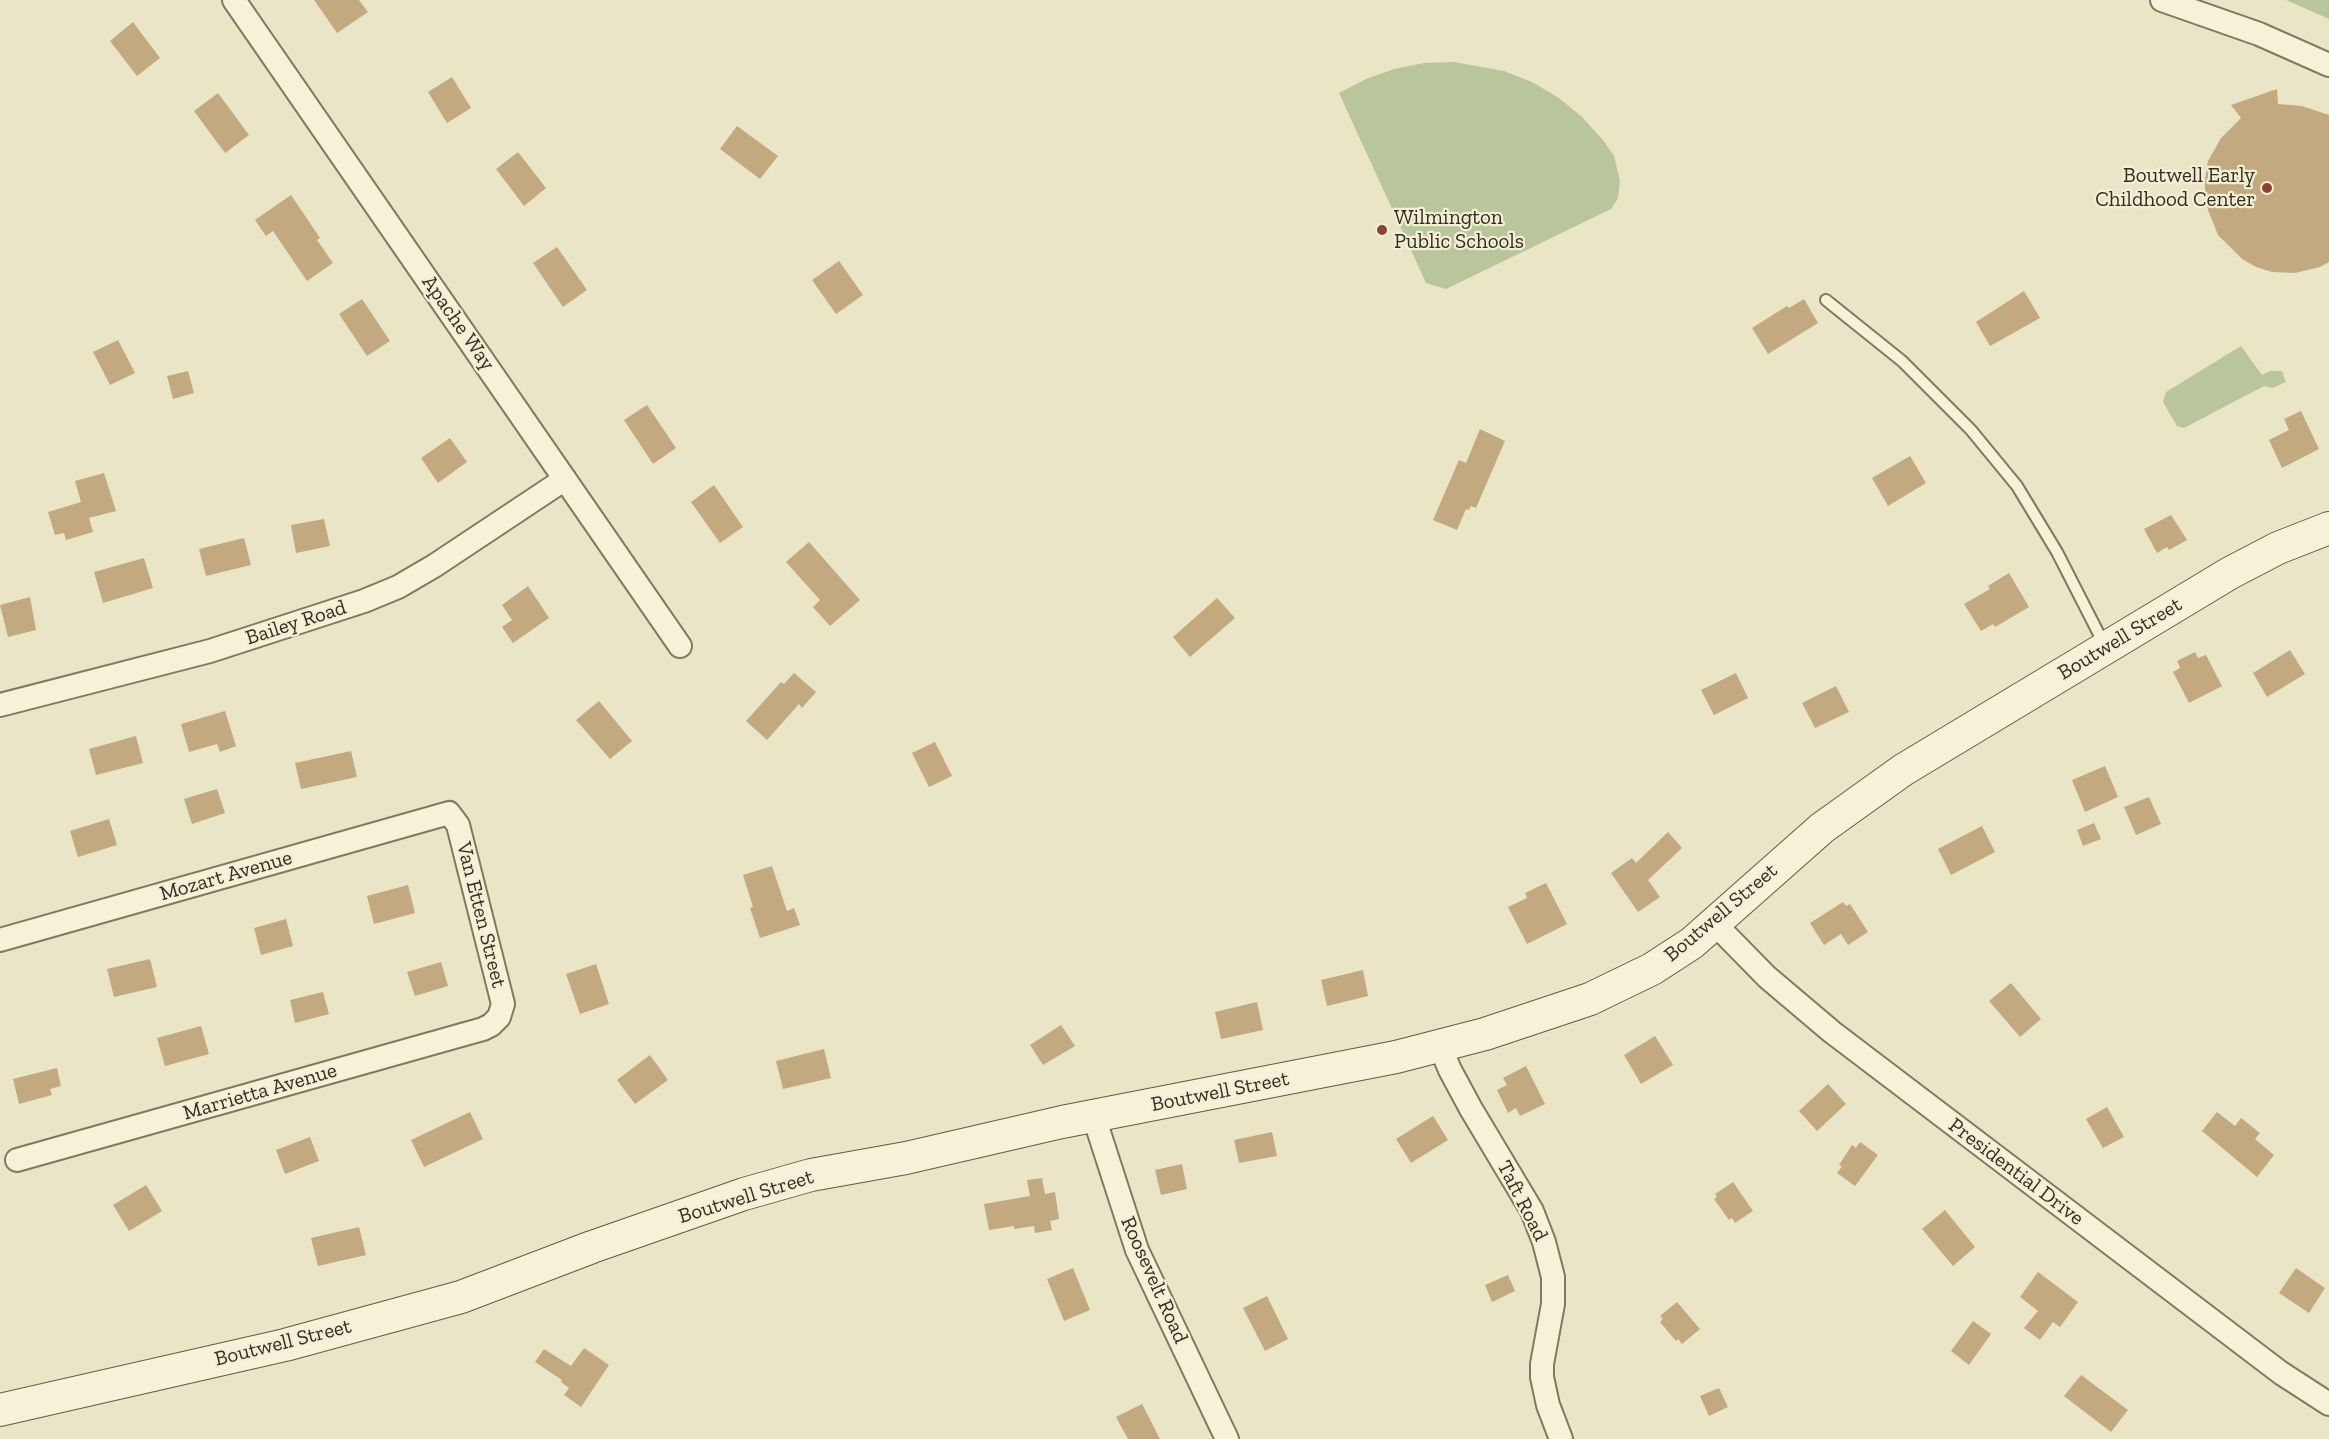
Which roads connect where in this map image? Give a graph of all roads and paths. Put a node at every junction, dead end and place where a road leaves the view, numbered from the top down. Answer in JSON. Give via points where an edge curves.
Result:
{"nodes":[{"id":1,"x":234,"y":0,"type":"edge"},
{"id":2,"x":2162,"y":0,"type":"edge"},
{"id":3,"x":2329,"y":65,"type":"edge"},
{"id":4,"x":1826,"y":300,"type":"dead end"},
{"id":5,"x":565,"y":479,"type":"junction"},
{"id":6,"x":2329,"y":528,"type":"edge"},
{"id":7,"x":680,"y":646,"type":"dead end"},
{"id":8,"x":2106,"y":647,"type":"junction"},
{"id":9,"x":0,"y":705,"type":"edge"},
{"id":10,"x":451,"y":815,"type":"joint"},
{"id":11,"x":1715,"y":924,"type":"junction"},
{"id":12,"x":0,"y":940,"type":"edge"},
{"id":13,"x":499,"y":1017,"type":"joint"},
{"id":14,"x":1440,"y":1046,"type":"junction"},
{"id":15,"x":1094,"y":1117,"type":"junction"},
{"id":16,"x":17,"y":1160,"type":"dead end"},
{"id":17,"x":2329,"y":1404,"type":"edge"},
{"id":18,"x":0,"y":1410,"type":"edge"},
{"id":19,"x":1227,"y":1439,"type":"edge"},
{"id":20,"x":1561,"y":1439,"type":"edge"}],
"edges":[{"from":1,"to":5,"type":"street","name":"Apache Way"},
{"from":2,"to":3,"type":"street","via":[[2259,34]]},
{"from":4,"to":8,"type":"lane","via":[[1902,361],[1971,430],[2017,486],[2057,552]]},
{"from":5,"to":7,"type":"street","name":"Apache Way"},
{"from":5,"to":9,"type":"street","name":"Bailey Road","via":[[434,566],[364,601],[210,651]]},
{"from":6,"to":8,"type":"street","name":"Boutwell Street","via":[[2230,573]]},
{"from":8,"to":11,"type":"street","name":"Boutwell Street","via":[[1856,802],[1794,851]]},
{"from":10,"to":12,"type":"street","name":"Mozart Avenue","via":[[440,814]]},
{"from":10,"to":13,"type":"street","name":"Van Etten Street","via":[[458,825],[503,999]]},
{"from":11,"to":14,"type":"street","name":"Boutwell Street","via":[[1674,957],[1590,999]]},
{"from":11,"to":17,"type":"street","name":"Presidential Drive","via":[[1767,977],[1833,1032],[2281,1373]]},
{"from":13,"to":16,"type":"street","name":"Marrietta Avenue","via":[[483,1029]]},
{"from":14,"to":15,"type":"street","name":"Boutwell Street"},
{"from":14,"to":20,"type":"street","name":"Taft Road","via":[[1471,1109],[1532,1211],[1544,1242],[1553,1277],[1553,1304],[1542,1377]]},
{"from":15,"to":18,"type":"street","name":"Boutwell Street","via":[[811,1175],[744,1194],[461,1297],[285,1345]]},
{"from":15,"to":19,"type":"street","name":"Roosevelt Road","via":[[1137,1250]]}]}
